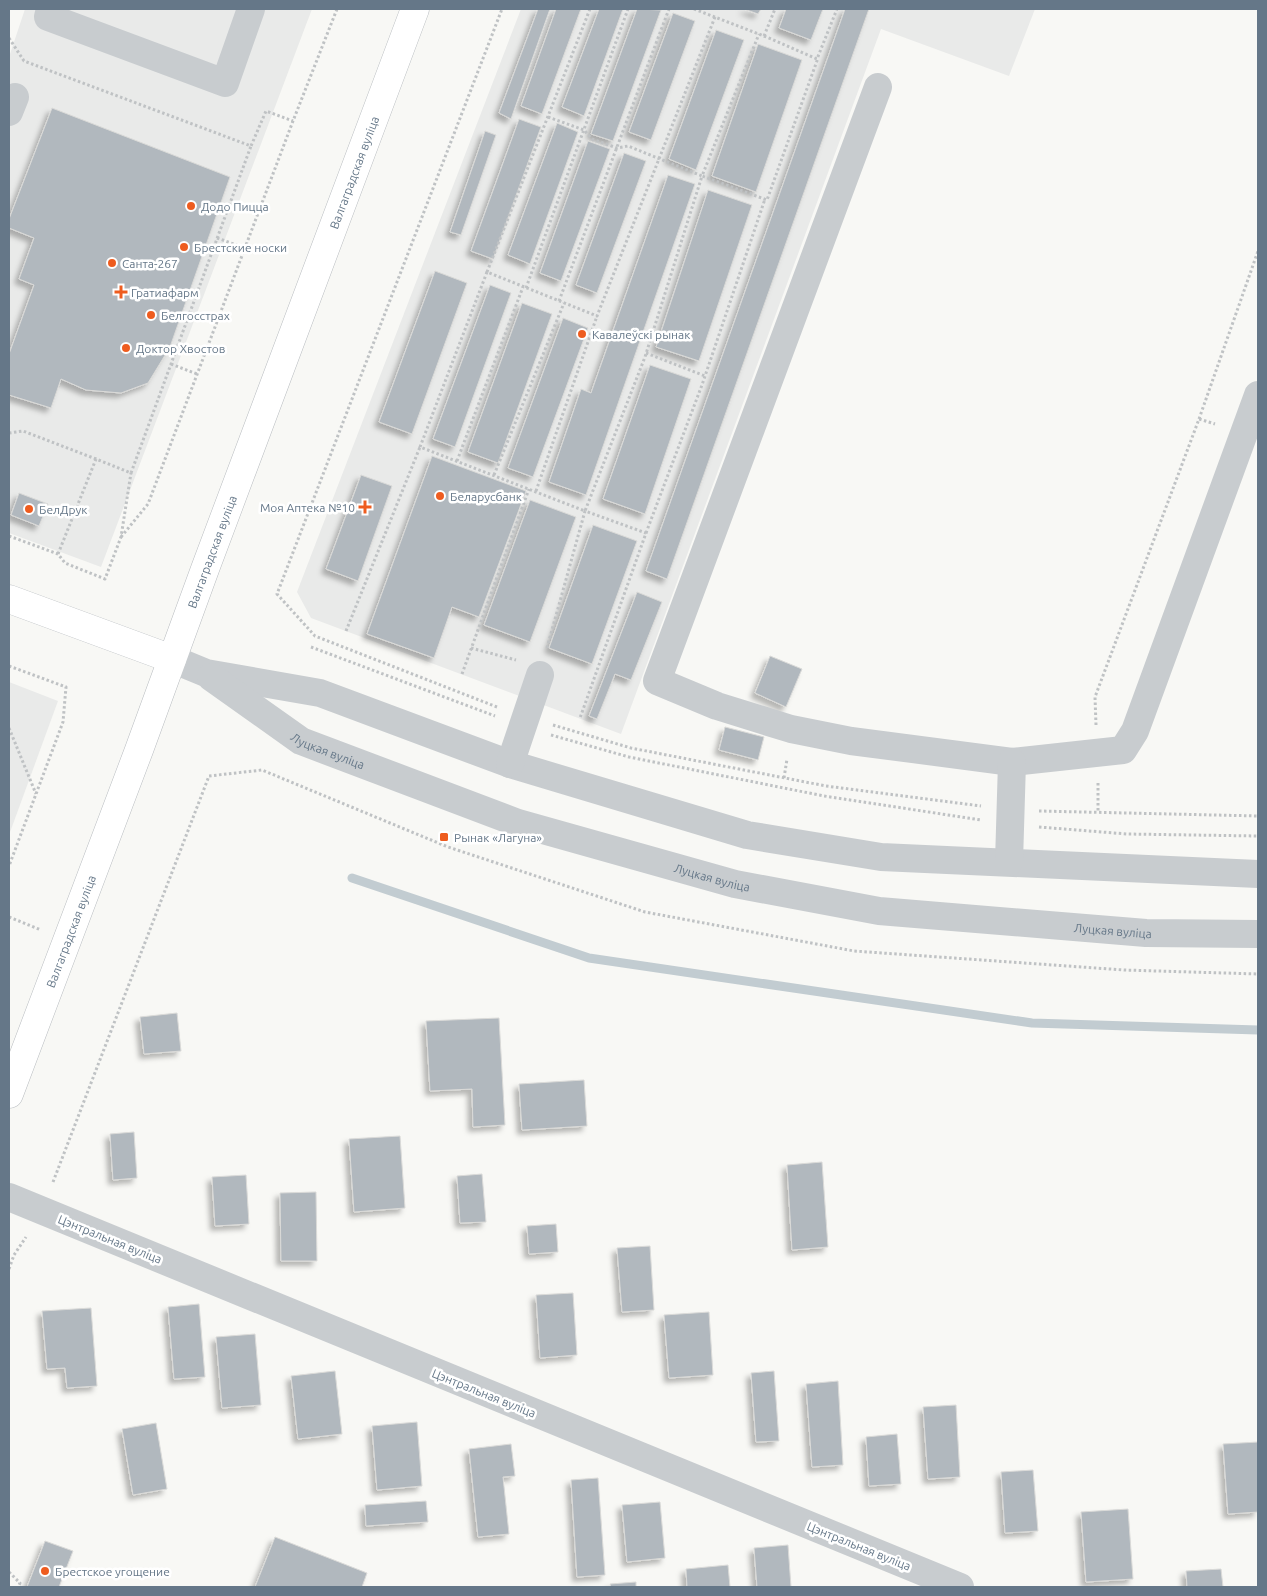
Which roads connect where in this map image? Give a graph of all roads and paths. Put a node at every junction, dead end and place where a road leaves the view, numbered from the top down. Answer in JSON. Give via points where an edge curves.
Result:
{"nodes":[{"id":1,"x":50,"y":9,"type":"edge"},
{"id":2,"x":251,"y":9,"type":"edge"},
{"id":3,"x":337,"y":9,"type":"edge"},
{"id":4,"x":415,"y":9,"type":"edge"},
{"id":5,"x":502,"y":9,"type":"edge"},
{"id":6,"x":590,"y":9,"type":"edge"},
{"id":7,"x":628,"y":9,"type":"edge"},
{"id":8,"x":669,"y":9,"type":"edge"},
{"id":9,"x":694,"y":9,"type":"edge"},
{"id":10,"x":775,"y":9,"type":"edge"},
{"id":11,"x":837,"y":9,"type":"edge"},
{"id":12,"x":714,"y":17,"type":"junction"},
{"id":13,"x":759,"y":34,"type":"junction"},
{"id":14,"x":764,"y":36,"type":"junction"},
{"id":15,"x":9,"y":38,"type":"edge"},
{"id":16,"x":818,"y":58,"type":"junction"},
{"id":17,"x":878,"y":87,"type":"dead end"},
{"id":18,"x":548,"y":116,"type":"junction"},
{"id":19,"x":293,"y":121,"type":"junction"},
{"id":20,"x":584,"y":130,"type":"junction"},
{"id":21,"x":251,"y":146,"type":"junction"},
{"id":22,"x":617,"y":148,"type":"junction"},
{"id":23,"x":659,"y":159,"type":"junction"},
{"id":24,"x":702,"y":176,"type":"junction"},
{"id":25,"x":765,"y":199,"type":"junction"},
{"id":26,"x":218,"y":238,"type":"junction"},
{"id":27,"x":245,"y":248,"type":"junction"},
{"id":28,"x":1258,"y":251,"type":"edge"},
{"id":29,"x":487,"y":272,"type":"junction"},
{"id":30,"x":524,"y":287,"type":"junction"},
{"id":31,"x":559,"y":301,"type":"junction"},
{"id":32,"x":564,"y":303,"type":"junction"},
{"id":33,"x":597,"y":316,"type":"junction"},
{"id":34,"x":646,"y":354,"type":"junction"},
{"id":35,"x":171,"y":364,"type":"junction"},
{"id":36,"x":197,"y":374,"type":"junction"},
{"id":37,"x":705,"y":376,"type":"junction"},
{"id":38,"x":1258,"y":396,"type":"edge"},
{"id":39,"x":1199,"y":419,"type":"junction"},
{"id":40,"x":9,"y":433,"type":"edge"},
{"id":41,"x":1244,"y":434,"type":"junction"},
{"id":42,"x":420,"y":447,"type":"junction"},
{"id":43,"x":96,"y":459,"type":"junction"},
{"id":44,"x":457,"y":461,"type":"junction"},
{"id":45,"x":131,"y":473,"type":"junction"},
{"id":46,"x":494,"y":475,"type":"junction"},
{"id":47,"x":528,"y":488,"type":"junction"},
{"id":48,"x":536,"y":491,"type":"junction"},
{"id":49,"x":585,"y":510,"type":"junction"},
{"id":50,"x":646,"y":533,"type":"junction"},
{"id":51,"x":9,"y":536,"type":"edge"},
{"id":52,"x":121,"y":536,"type":"junction"},
{"id":53,"x":58,"y":554,"type":"junction"},
{"id":54,"x":9,"y":599,"type":"edge"},
{"id":55,"x":346,"y":631,"type":"dead end"},
{"id":56,"x":311,"y":647,"type":"dead end"},
{"id":57,"x":471,"y":648,"type":"junction"},
{"id":58,"x":172,"y":659,"type":"junction"},
{"id":59,"x":9,"y":666,"type":"edge"},
{"id":60,"x":541,"y":671,"type":"junction"},
{"id":61,"x":206,"y":673,"type":"junction"},
{"id":62,"x":462,"y":674,"type":"dead end"},
{"id":63,"x":580,"y":718,"type":"dead end"},
{"id":64,"x":524,"y":722,"type":"junction"},
{"id":65,"x":9,"y":728,"type":"edge"},
{"id":66,"x":1098,"y":754,"type":"junction"},
{"id":67,"x":1012,"y":762,"type":"junction"},
{"id":68,"x":510,"y":764,"type":"junction"},
{"id":69,"x":262,"y":770,"type":"dead end"},
{"id":70,"x":36,"y":794,"type":"junction"},
{"id":71,"x":1098,"y":812,"type":"junction"},
{"id":72,"x":1258,"y":816,"type":"edge"},
{"id":73,"x":1010,"y":817,"type":"junction"},
{"id":74,"x":1258,"y":836,"type":"edge"},
{"id":75,"x":1009,"y":862,"type":"junction"},
{"id":76,"x":9,"y":866,"type":"edge"},
{"id":77,"x":1258,"y":874,"type":"edge"},
{"id":78,"x":1258,"y":934,"type":"edge"},
{"id":79,"x":9,"y":1094,"type":"edge"},
{"id":80,"x":9,"y":1197,"type":"edge"},
{"id":81,"x":42,"y":1211,"type":"junction"},
{"id":82,"x":9,"y":1269,"type":"edge"},
{"id":83,"x":9,"y":1572,"type":"edge"},
{"id":84,"x":18,"y":1587,"type":"edge"},
{"id":85,"x":960,"y":1587,"type":"edge"}],
"edges":[{"from":1,"to":2,"type":"street","via":[[48,17],[225,83]]},
{"from":3,"to":19,"type":"path"},
{"from":4,"to":58,"type":"main road","name":"Валгаградская вуліца"},
{"from":5,"to":64,"type":"path","via":[[277,594],[315,636]]},
{"from":6,"to":18,"type":"path"},
{"from":7,"to":20,"type":"path"},
{"from":8,"to":22,"type":"path"},
{"from":9,"to":12,"type":"path"},
{"from":10,"to":14,"type":"path"},
{"from":11,"to":16,"type":"path"},
{"from":12,"to":13,"type":"path"},
{"from":12,"to":23,"type":"path"},
{"from":13,"to":14,"type":"path"},
{"from":13,"to":24,"type":"path"},
{"from":14,"to":16,"type":"path"},
{"from":15,"to":21,"type":"path","via":[[24,61]]},
{"from":16,"to":25,"type":"path"},
{"from":17,"to":67,"type":"street","via":[[657,681],[716,706],[791,729],[851,741]]},
{"from":18,"to":20,"type":"path"},
{"from":18,"to":29,"type":"path"},
{"from":19,"to":21,"type":"path","via":[[266,111]]},
{"from":19,"to":27,"type":"path"},
{"from":20,"to":22,"type":"path","via":[[592,139]]},
{"from":20,"to":30,"type":"path"},
{"from":21,"to":26,"type":"path"},
{"from":22,"to":23,"type":"path","via":[[628,146]]},
{"from":22,"to":31,"type":"path"},
{"from":23,"to":24,"type":"path"},
{"from":23,"to":33,"type":"path"},
{"from":24,"to":25,"type":"path"},
{"from":24,"to":34,"type":"path"},
{"from":25,"to":37,"type":"path"},
{"from":26,"to":27,"type":"path"},
{"from":26,"to":35,"type":"path"},
{"from":27,"to":36,"type":"path"},
{"from":28,"to":39,"type":"path"},
{"from":29,"to":30,"type":"path"},
{"from":29,"to":42,"type":"path"},
{"from":30,"to":31,"type":"path"},
{"from":30,"to":44,"type":"path"},
{"from":31,"to":32,"type":"path"},
{"from":32,"to":33,"type":"path"},
{"from":32,"to":46,"type":"path"},
{"from":33,"to":48,"type":"path"},
{"from":34,"to":37,"type":"path"},
{"from":34,"to":49,"type":"path"},
{"from":35,"to":36,"type":"path"},
{"from":35,"to":45,"type":"path"},
{"from":36,"to":52,"type":"path","via":[[148,504]]},
{"from":37,"to":50,"type":"path"},
{"from":38,"to":41,"type":"street"},
{"from":39,"to":41,"type":"path"},
{"from":39,"to":66,"type":"path","via":[[1095,697]]},
{"from":40,"to":43,"type":"path","via":[[23,430]]},
{"from":41,"to":66,"type":"street","via":[[1135,731],[1123,750]]},
{"from":42,"to":44,"type":"path"},
{"from":42,"to":55,"type":"path"},
{"from":43,"to":45,"type":"path"},
{"from":43,"to":53,"type":"path"},
{"from":44,"to":46,"type":"path"},
{"from":45,"to":52,"type":"path"},
{"from":46,"to":47,"type":"path"},
{"from":47,"to":48,"type":"path"},
{"from":47,"to":57,"type":"path"},
{"from":48,"to":49,"type":"path"},
{"from":49,"to":50,"type":"path"},
{"from":49,"to":60,"type":"path"},
{"from":50,"to":63,"type":"path"},
{"from":51,"to":53,"type":"path"},
{"from":52,"to":53,"type":"path","via":[[105,579],[65,563]]},
{"from":54,"to":58,"type":"main road","name":"Луцкая вуліца"},
{"from":56,"to":64,"type":"path"},
{"from":57,"to":60,"type":"path"},
{"from":57,"to":62,"type":"path"},
{"from":58,"to":61,"type":"street","name":"Луцкая вуліца"},
{"from":58,"to":79,"type":"main road","name":"Валгаградская вуліца"},
{"from":59,"to":70,"type":"path","via":[[66,687],[63,722]]},
{"from":60,"to":64,"type":"street"},
{"from":61,"to":68,"type":"street","name":"Луцкая вуліца","via":[[320,693]]},
{"from":61,"to":78,"type":"street","name":"Луцкая вуліца","via":[[301,742],[518,823],[735,884],[879,911],[1146,933]]},
{"from":64,"to":68,"type":"street"},
{"from":64,"to":73,"type":"path","via":[[631,748]]},
{"from":64,"to":73,"type":"path","via":[[629,757],[824,796]]},
{"from":65,"to":70,"type":"path"},
{"from":66,"to":67,"type":"street"},
{"from":66,"to":71,"type":"path"},
{"from":67,"to":73,"type":"street"},
{"from":68,"to":75,"type":"street","name":"Луцкая вуліца","via":[[747,835],[881,857]]},
{"from":69,"to":81,"type":"path","via":[[209,776]]},
{"from":70,"to":76,"type":"path"},
{"from":71,"to":72,"type":"path"},
{"from":71,"to":73,"type":"path"},
{"from":73,"to":74,"type":"path","via":[[1127,834]]},
{"from":73,"to":75,"type":"street"},
{"from":75,"to":77,"type":"street","name":"Луцкая вуліца"},
{"from":80,"to":81,"type":"street","name":"Цэнтральная вуліца"},
{"from":81,"to":82,"type":"path","via":[[14,1255]]},
{"from":81,"to":85,"type":"street","name":"Цэнтральная вуліца"},
{"from":83,"to":84,"type":"path","via":[[20,1583]]}]}
